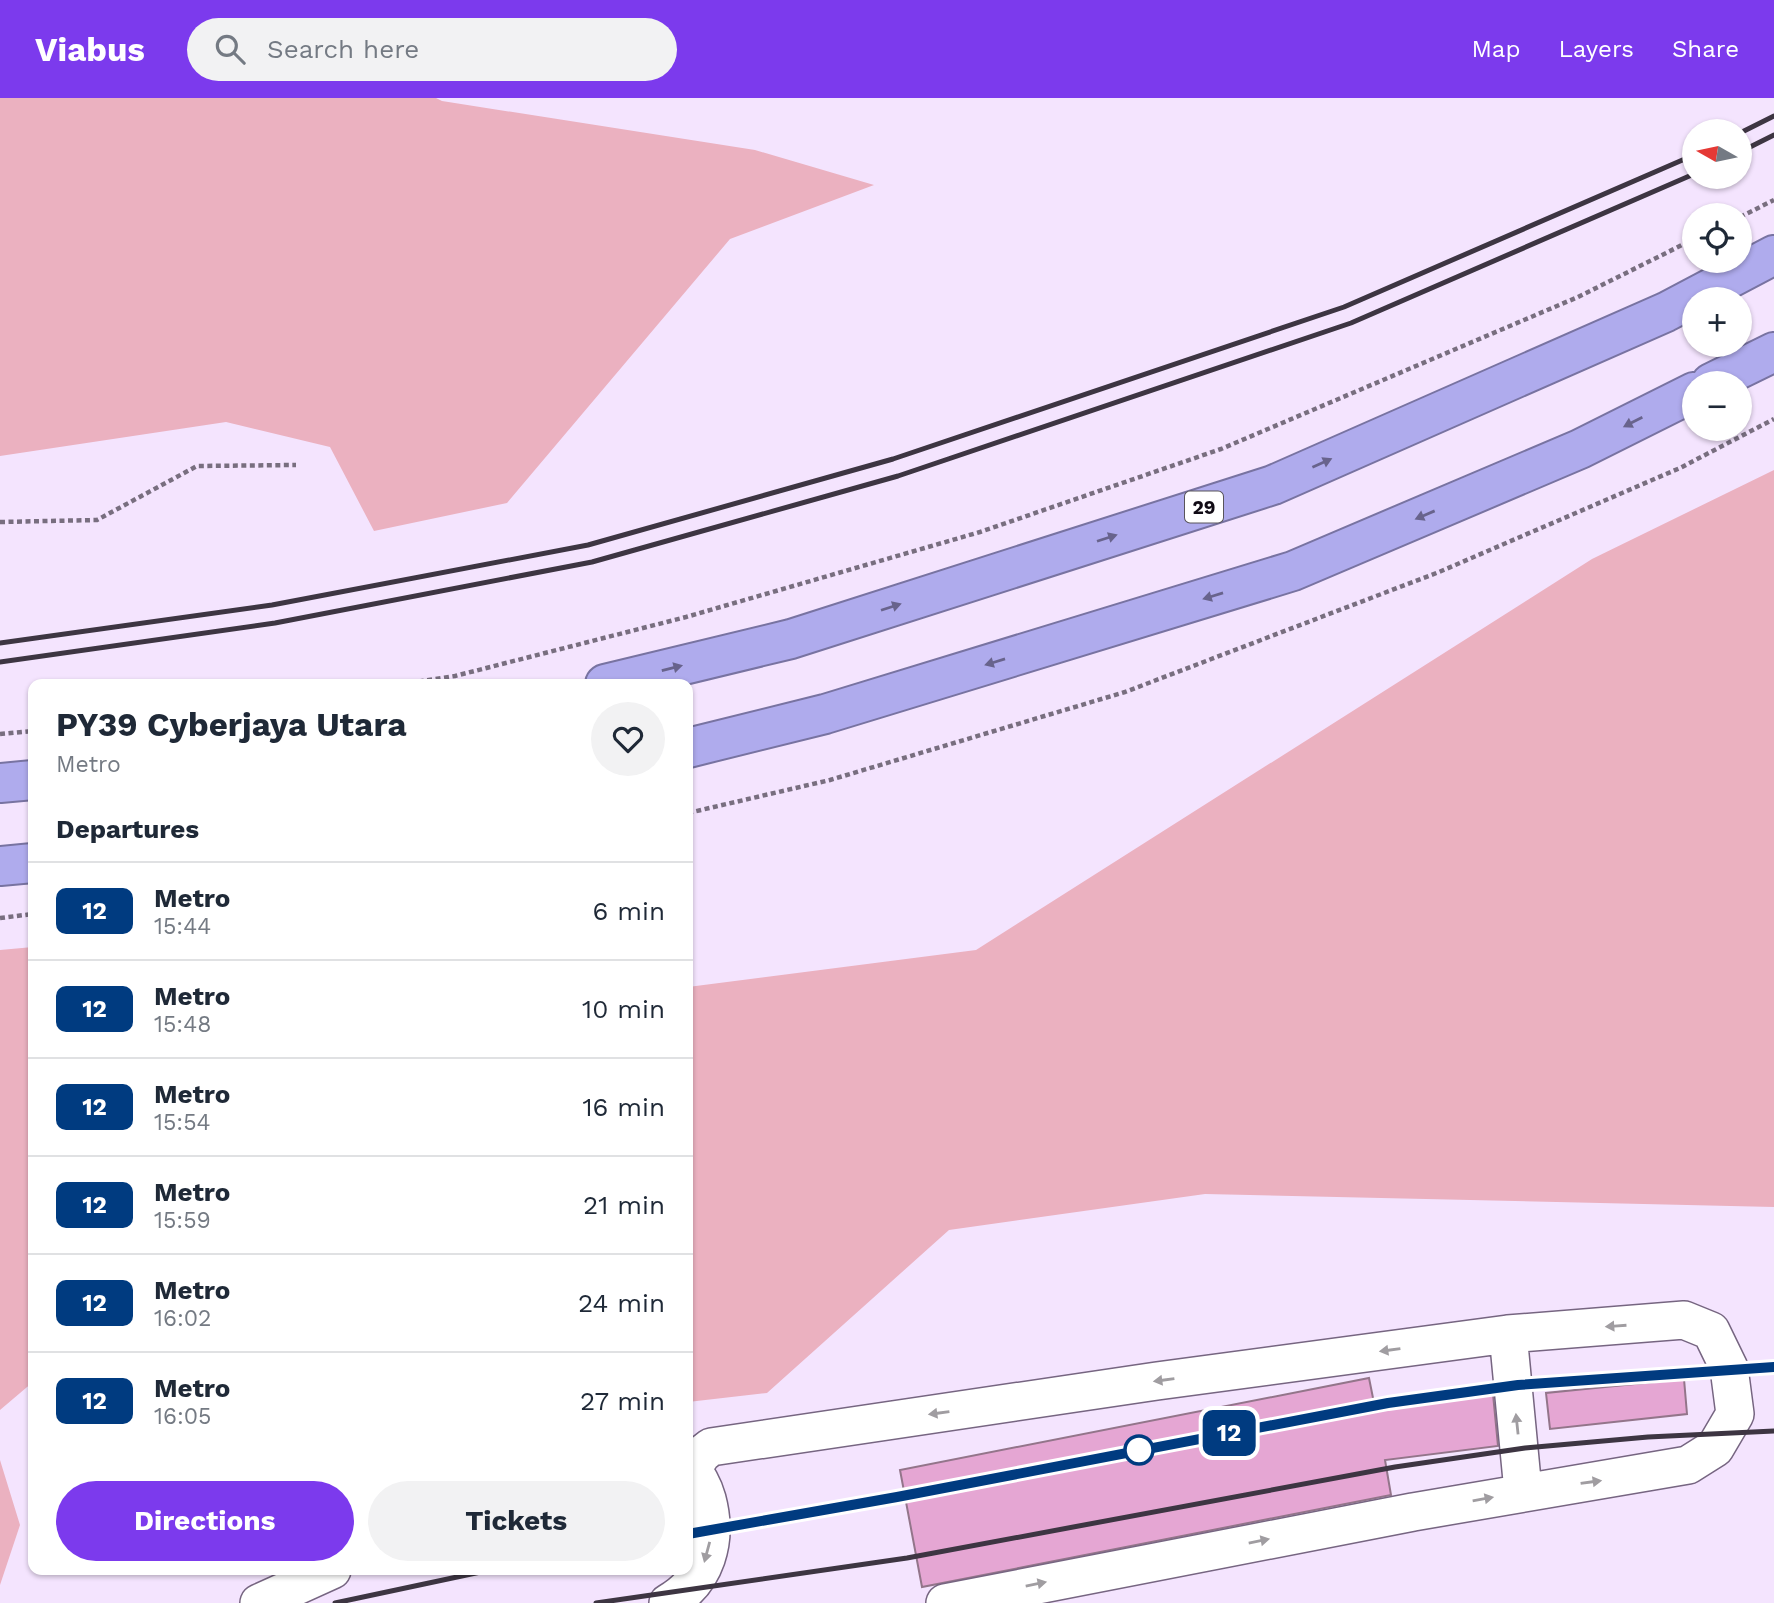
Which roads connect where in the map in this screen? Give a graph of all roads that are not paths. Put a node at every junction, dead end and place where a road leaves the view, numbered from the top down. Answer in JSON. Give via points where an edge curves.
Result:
{"nodes":[{"id":1,"x":1774,"y":255,"type":"edge"},
{"id":2,"x":1774,"y":352,"type":"edge"},
{"id":3,"x":1736,"y":371,"type":"edge"},
{"id":4,"x":1682,"y":398,"type":"edge"},
{"id":5,"x":626,"y":679,"type":"edge"},
{"id":6,"x":693,"y":747,"type":"edge"},
{"id":7,"x":28,"y":780,"type":"edge"},
{"id":8,"x":0,"y":783,"type":"edge"},
{"id":9,"x":28,"y":863,"type":"edge"},
{"id":10,"x":0,"y":866,"type":"edge"},
{"id":11,"x":1508,"y":1334,"type":"junction"},
{"id":12,"x":693,"y":1464,"type":"edge"},
{"id":13,"x":693,"y":1472,"type":"edge"},
{"id":14,"x":1523,"y":1491,"type":"junction"},
{"id":15,"x":321,"y":1575,"type":"edge"},
{"id":16,"x":260,"y":1603,"type":"edge"},
{"id":17,"x":668,"y":1603,"type":"edge"},
{"id":18,"x":945,"y":1603,"type":"edge"}],
"edges":[{"from":5,"to":1,"type":"highway","number":"29","one_way":true,"via":[[791,639],[1273,485],[1666,312]]},
{"from":2,"to":3,"type":"highway"},
{"from":4,"to":6,"type":"highway","one_way":true,"via":[[1580,449],[1293,571],[825,714]]},
{"from":7,"to":8,"type":"highway"},
{"from":9,"to":10,"type":"highway"},
{"from":11,"to":12,"type":"street","one_way":true,"via":[[711,1447]]},
{"from":14,"to":11,"type":"street","one_way":true},
{"from":14,"to":11,"type":"street","one_way":true,"via":[[1688,1465],[1715,1448],[1735,1415],[1729,1368],[1711,1331],[1684,1320]]},
{"from":13,"to":17,"type":"street","one_way":true,"via":[[705,1490],[712,1519],[710,1547],[689,1586]]},
{"from":18,"to":14,"type":"street","one_way":true},
{"from":15,"to":16,"type":"street"}]}
